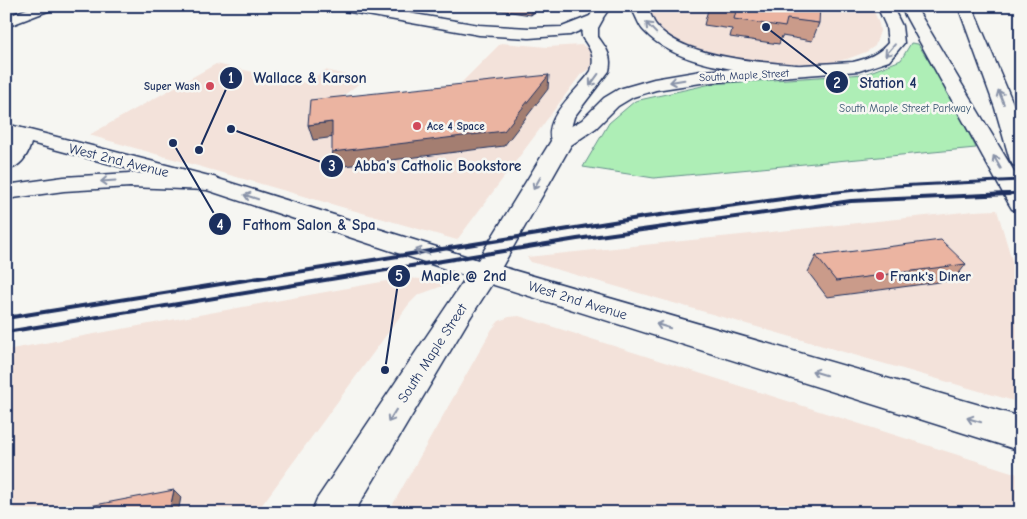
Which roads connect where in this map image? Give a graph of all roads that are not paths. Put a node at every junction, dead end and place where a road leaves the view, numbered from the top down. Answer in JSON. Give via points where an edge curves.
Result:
{"nodes":[{"id":1,"x":48,"y":6,"type":"edge"},
{"id":2,"x":339,"y":6,"type":"edge"},
{"id":3,"x":644,"y":6,"type":"edge"},
{"id":4,"x":884,"y":6,"type":"edge"},
{"id":5,"x":907,"y":6,"type":"edge"},
{"id":6,"x":965,"y":6,"type":"edge"},
{"id":7,"x":605,"y":12,"type":"edge"},
{"id":8,"x":6,"y":22,"type":"edge"},
{"id":9,"x":479,"y":30,"type":"junction"},
{"id":10,"x":590,"y":38,"type":"junction"},
{"id":11,"x":813,"y":71,"type":"junction"},
{"id":12,"x":13,"y":132,"type":"edge"},
{"id":13,"x":562,"y":141,"type":"junction"},
{"id":14,"x":1021,"y":160,"type":"edge"},
{"id":15,"x":6,"y":164,"type":"edge"},
{"id":16,"x":209,"y":183,"type":"junction"},
{"id":17,"x":6,"y":192,"type":"edge"},
{"id":18,"x":1021,"y":204,"type":"edge"},
{"id":19,"x":485,"y":272,"type":"junction"},
{"id":20,"x":1021,"y":434,"type":"edge"},
{"id":21,"x":330,"y":513,"type":"edge"}],
"edges":[{"from":1,"to":8,"type":"main road"},
{"from":2,"to":9,"type":"main road"},
{"from":11,"to":3,"type":"main road","one_way":true,"via":[[745,66],[706,58],[660,37],[647,26],[641,11]]},
{"from":4,"to":11,"type":"main road","name":"South Maple Street","one_way":true,"via":[[896,33],[892,49],[866,64]]},
{"from":18,"to":5,"type":"main road","one_way":true},
{"from":14,"to":6,"type":"main road","one_way":true,"via":[[1005,108]]},
{"from":7,"to":9,"type":"main road","via":[[571,30],[555,33]]},
{"from":7,"to":10,"type":"main road","via":[[590,28]]},
{"from":7,"to":10,"type":"main road","via":[[604,27]]},
{"from":9,"to":10,"type":"main road","via":[[496,37],[543,43]]},
{"from":10,"to":13,"type":"main road","name":"South Maple Street","one_way":true,"via":[[601,54],[601,68],[565,115],[560,126]]},
{"from":11,"to":13,"type":"main road","name":"South Maple Street","one_way":true,"via":[[700,78],[654,85],[626,93],[611,102],[590,124]]},
{"from":12,"to":15,"type":"main road","name":"West 2nd Avenue","via":[[21,145],[14,158]]},
{"from":12,"to":16,"type":"main road","name":"West 2nd Avenue"},
{"from":13,"to":19,"type":"main road","name":"South Maple Street","one_way":true},
{"from":16,"to":17,"type":"main road","one_way":true,"via":[[130,180]]},
{"from":19,"to":16,"type":"main road","name":"West 2nd Avenue","one_way":true},
{"from":20,"to":19,"type":"main road","name":"West 2nd Avenue","one_way":true},
{"from":19,"to":21,"type":"main road","name":"South Maple Street","one_way":true}]}
